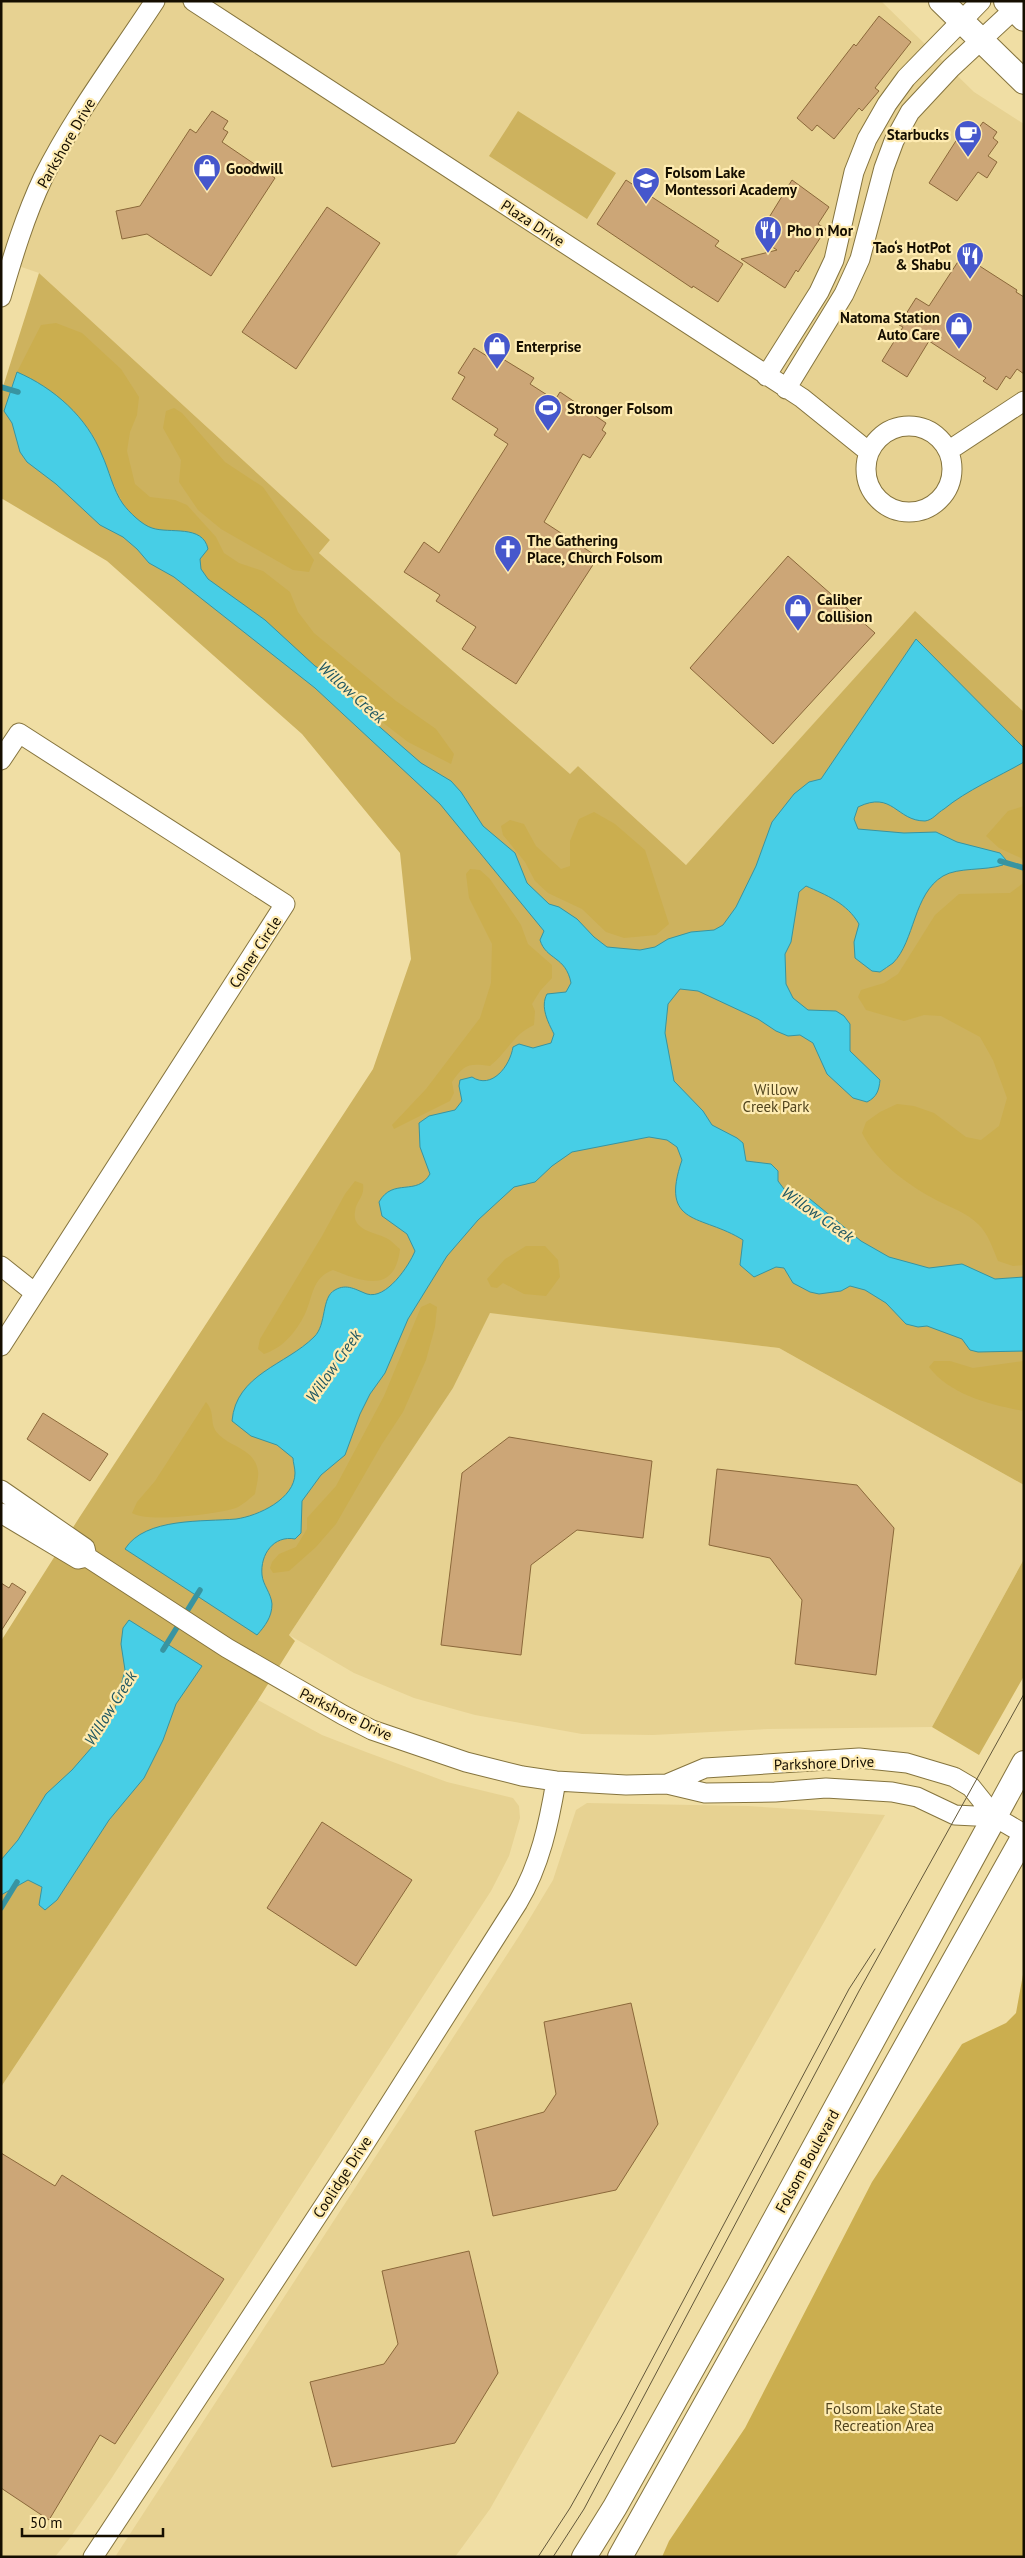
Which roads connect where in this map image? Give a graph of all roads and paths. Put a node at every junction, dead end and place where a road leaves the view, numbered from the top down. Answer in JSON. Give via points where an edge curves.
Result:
{"nodes":[{"id":1,"x":155,"y":1,"type":"edge"},
{"id":2,"x":193,"y":1,"type":"edge"},
{"id":3,"x":941,"y":1,"type":"edge"},
{"id":4,"x":981,"y":1,"type":"edge"},
{"id":5,"x":1017,"y":8,"type":"edge"},
{"id":6,"x":962,"y":23,"type":"junction"},
{"id":7,"x":981,"y":40,"type":"junction"},
{"id":8,"x":1024,"y":82,"type":"edge"},
{"id":9,"x":1,"y":297,"type":"edge"},
{"id":10,"x":766,"y":376,"type":"junction"},
{"id":11,"x":786,"y":389,"type":"junction"},
{"id":12,"x":1024,"y":400,"type":"edge"},
{"id":13,"x":948,"y":451,"type":"junction"},
{"id":14,"x":869,"y":452,"type":"junction"},
{"id":15,"x":1,"y":760,"type":"edge"},
{"id":16,"x":1,"y":1266,"type":"edge"},
{"id":17,"x":35,"y":1293,"type":"junction"},
{"id":18,"x":1,"y":1346,"type":"edge"},
{"id":19,"x":1,"y":1490,"type":"edge"},
{"id":20,"x":1,"y":1513,"type":"edge"},
{"id":21,"x":87,"y":1557,"type":"junction"},
{"id":22,"x":1024,"y":1763,"type":"edge"},
{"id":23,"x":556,"y":1781,"type":"junction"},
{"id":24,"x":667,"y":1784,"type":"junction"},
{"id":25,"x":995,"y":1817,"type":"junction"},
{"id":26,"x":1024,"y":1835,"type":"edge"},
{"id":27,"x":93,"y":2557,"type":"edge"},
{"id":28,"x":584,"y":2557,"type":"edge"},
{"id":29,"x":620,"y":2557,"type":"edge"}],
"edges":[{"from":1,"to":9,"type":"street","name":"Parkshore Drive","via":[[44,177],[19,237]]},
{"from":2,"to":10,"type":"street","name":"Plaza Drive"},
{"from":3,"to":6,"type":"main road"},
{"from":4,"to":6,"type":"street"},
{"from":5,"to":7,"type":"street"},
{"from":6,"to":7,"type":"main road"},
{"from":6,"to":10,"type":"street","via":[[906,78],[886,104],[854,172],[834,260],[819,292]]},
{"from":7,"to":8,"type":"main road"},
{"from":7,"to":11,"type":"street","via":[[910,112],[884,168],[860,259],[844,294]]},
{"from":10,"to":11,"type":"street","name":"Plaza Drive"},
{"from":11,"to":14,"type":"street","name":"Plaza Drive","via":[[802,398]]},
{"from":12,"to":13,"type":"street"},
{"from":13,"to":14,"type":"street","via":[[929,430],[901,426],[876,440]]},
{"from":13,"to":14,"type":"street","via":[[952,472],[946,492],[927,509],[910,513],[895,511],[872,494],[865,466]]},
{"from":15,"to":17,"type":"street","name":"Colner Circle","via":[[19,733],[285,904]]},
{"from":16,"to":17,"type":"street"},
{"from":17,"to":18,"type":"street","name":"Colner Circle"},
{"from":19,"to":21,"type":"street","name":"Parkshore Drive","via":[[84,1548]]},
{"from":20,"to":21,"type":"street","name":"Parkshore Drive","via":[[78,1559]]},
{"from":21,"to":23,"type":"street","name":"Parkshore Drive","via":[[280,1681],[343,1716],[402,1741],[466,1762]]},
{"from":22,"to":25,"type":"main road","name":"Folsom Boulevard"},
{"from":23,"to":24,"type":"street","name":"Parkshore Drive"},
{"from":23,"to":27,"type":"street","name":"Coolidge Drive","via":[[538,1859],[518,1902],[358,2154]]},
{"from":24,"to":25,"type":"street","name":"Parkshore Drive","via":[[705,1793],[826,1788],[892,1792],[917,1797],[955,1815]]},
{"from":24,"to":25,"type":"street","name":"Parkshore Drive","via":[[705,1768],[859,1758],[907,1763],[954,1777],[971,1787]]},
{"from":25,"to":26,"type":"street","name":"Parkshore Drive"},
{"from":25,"to":28,"type":"main road","name":"Folsom Boulevard","via":[[738,2287]]},
{"from":26,"to":29,"type":"main road","name":"Folsom Boulevard"}]}
